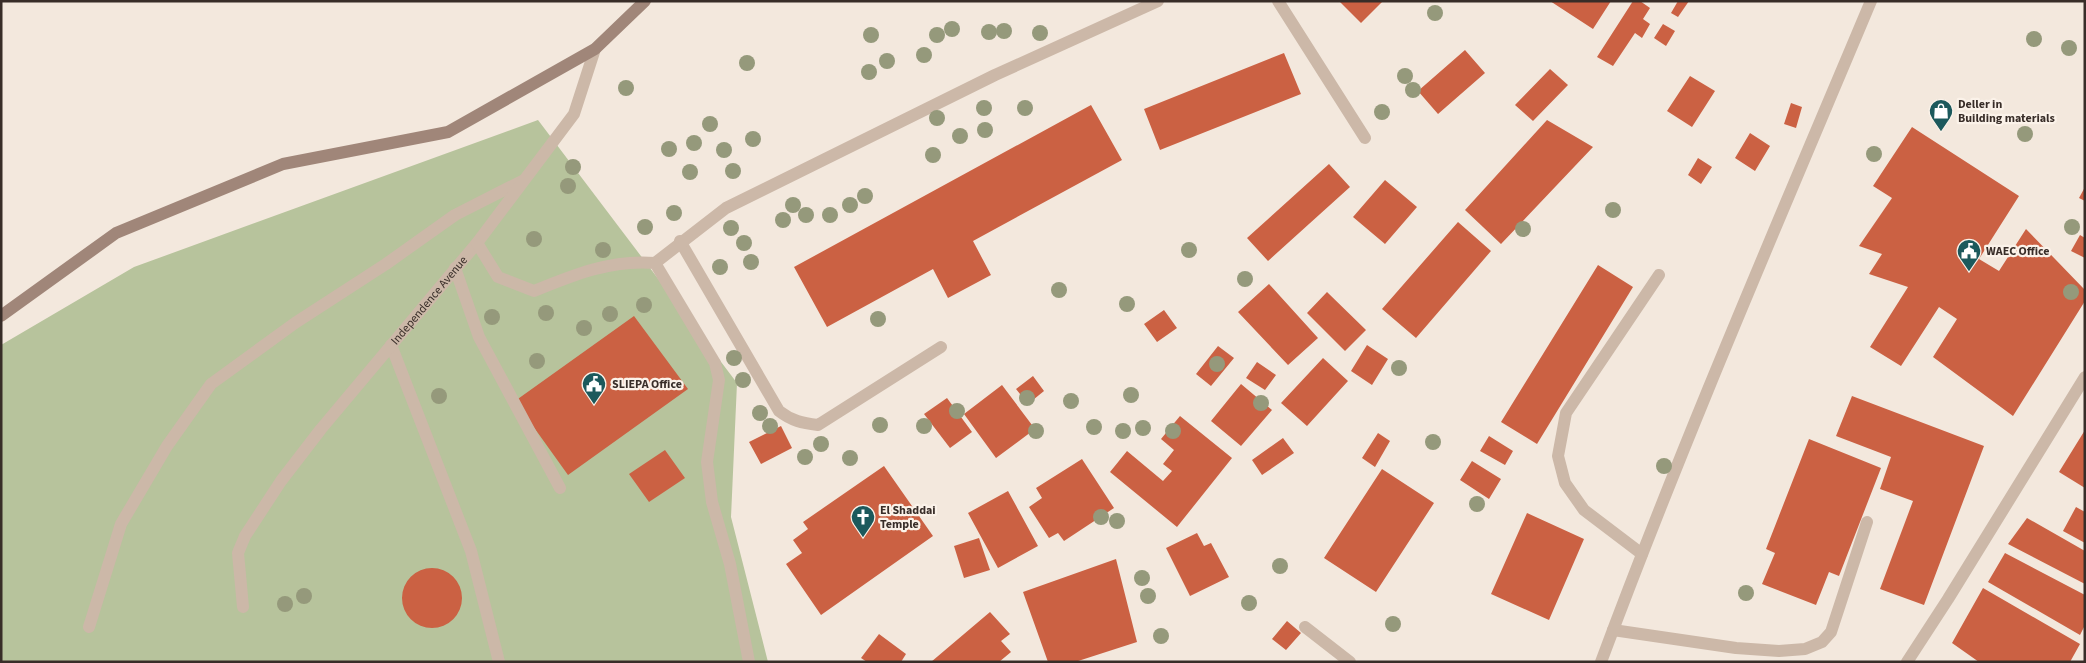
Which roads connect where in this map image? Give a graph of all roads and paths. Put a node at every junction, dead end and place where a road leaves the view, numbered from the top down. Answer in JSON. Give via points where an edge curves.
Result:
{"nodes":[{"id":1,"x":645,"y":1,"type":"edge"},
{"id":2,"x":1158,"y":1,"type":"edge"},
{"id":3,"x":1278,"y":1,"type":"edge"},
{"id":4,"x":1871,"y":1,"type":"edge"},
{"id":5,"x":594,"y":49,"type":"junction"},
{"id":6,"x":1365,"y":138,"type":"dead end"},
{"id":7,"x":524,"y":180,"type":"junction"},
{"id":8,"x":680,"y":241,"type":"junction"},
{"id":9,"x":476,"y":243,"type":"junction"},
{"id":10,"x":655,"y":263,"type":"junction"},
{"id":11,"x":456,"y":268,"type":"junction"},
{"id":12,"x":1660,"y":275,"type":"dead end"},
{"id":13,"x":1,"y":316,"type":"edge"},
{"id":14,"x":391,"y":345,"type":"junction"},
{"id":15,"x":941,"y":347,"type":"dead end"},
{"id":16,"x":2085,"y":377,"type":"edge"},
{"id":17,"x":560,"y":488,"type":"dead end"},
{"id":18,"x":1867,"y":522,"type":"dead end"},
{"id":19,"x":1642,"y":554,"type":"junction"},
{"id":20,"x":242,"y":607,"type":"dead end"},
{"id":21,"x":89,"y":627,"type":"dead end"},
{"id":22,"x":1305,"y":627,"type":"dead end"},
{"id":23,"x":1613,"y":630,"type":"junction"},
{"id":24,"x":499,"y":662,"type":"edge"},
{"id":25,"x":749,"y":662,"type":"edge"},
{"id":26,"x":1350,"y":662,"type":"edge"},
{"id":27,"x":1601,"y":662,"type":"edge"},
{"id":28,"x":1907,"y":662,"type":"edge"}],
"edges":[{"from":1,"to":5,"type":"street","name":"Independence Avenue"},
{"from":2,"to":8,"type":"street","via":[[995,75],[735,203]]},
{"from":3,"to":6,"type":"street"},
{"from":4,"to":19,"type":"street"},
{"from":5,"to":7,"type":"street","name":"Independence Avenue","via":[[574,114]]},
{"from":5,"to":13,"type":"street","via":[[448,132],[283,164],[116,233]]},
{"from":7,"to":9,"type":"street","name":"Independence Avenue"},
{"from":7,"to":21,"type":"street","via":[[455,215],[210,384],[167,446],[121,524]]},
{"from":8,"to":10,"type":"street"},
{"from":8,"to":15,"type":"street","via":[[779,411],[798,423],[818,425]]},
{"from":9,"to":10,"type":"street","via":[[498,277],[534,291],[575,274],[626,262]]},
{"from":9,"to":11,"type":"street","name":"Independence Avenue"},
{"from":10,"to":25,"type":"street","via":[[715,362],[719,380],[706,462],[712,502],[730,564]]},
{"from":11,"to":14,"type":"street","name":"Independence Avenue"},
{"from":11,"to":17,"type":"street","via":[[479,337]]},
{"from":12,"to":19,"type":"street","via":[[1566,413],[1558,456],[1565,483],[1584,510]]},
{"from":14,"to":20,"type":"street","name":"Independence Avenue","via":[[281,481],[245,536],[238,553]]},
{"from":14,"to":24,"type":"street","via":[[471,551]]},
{"from":16,"to":28,"type":"street"},
{"from":18,"to":23,"type":"street","via":[[1831,632],[1822,642],[1805,649],[1779,651]]},
{"from":19,"to":23,"type":"street"},
{"from":22,"to":26,"type":"street"},
{"from":23,"to":27,"type":"street"}]}
